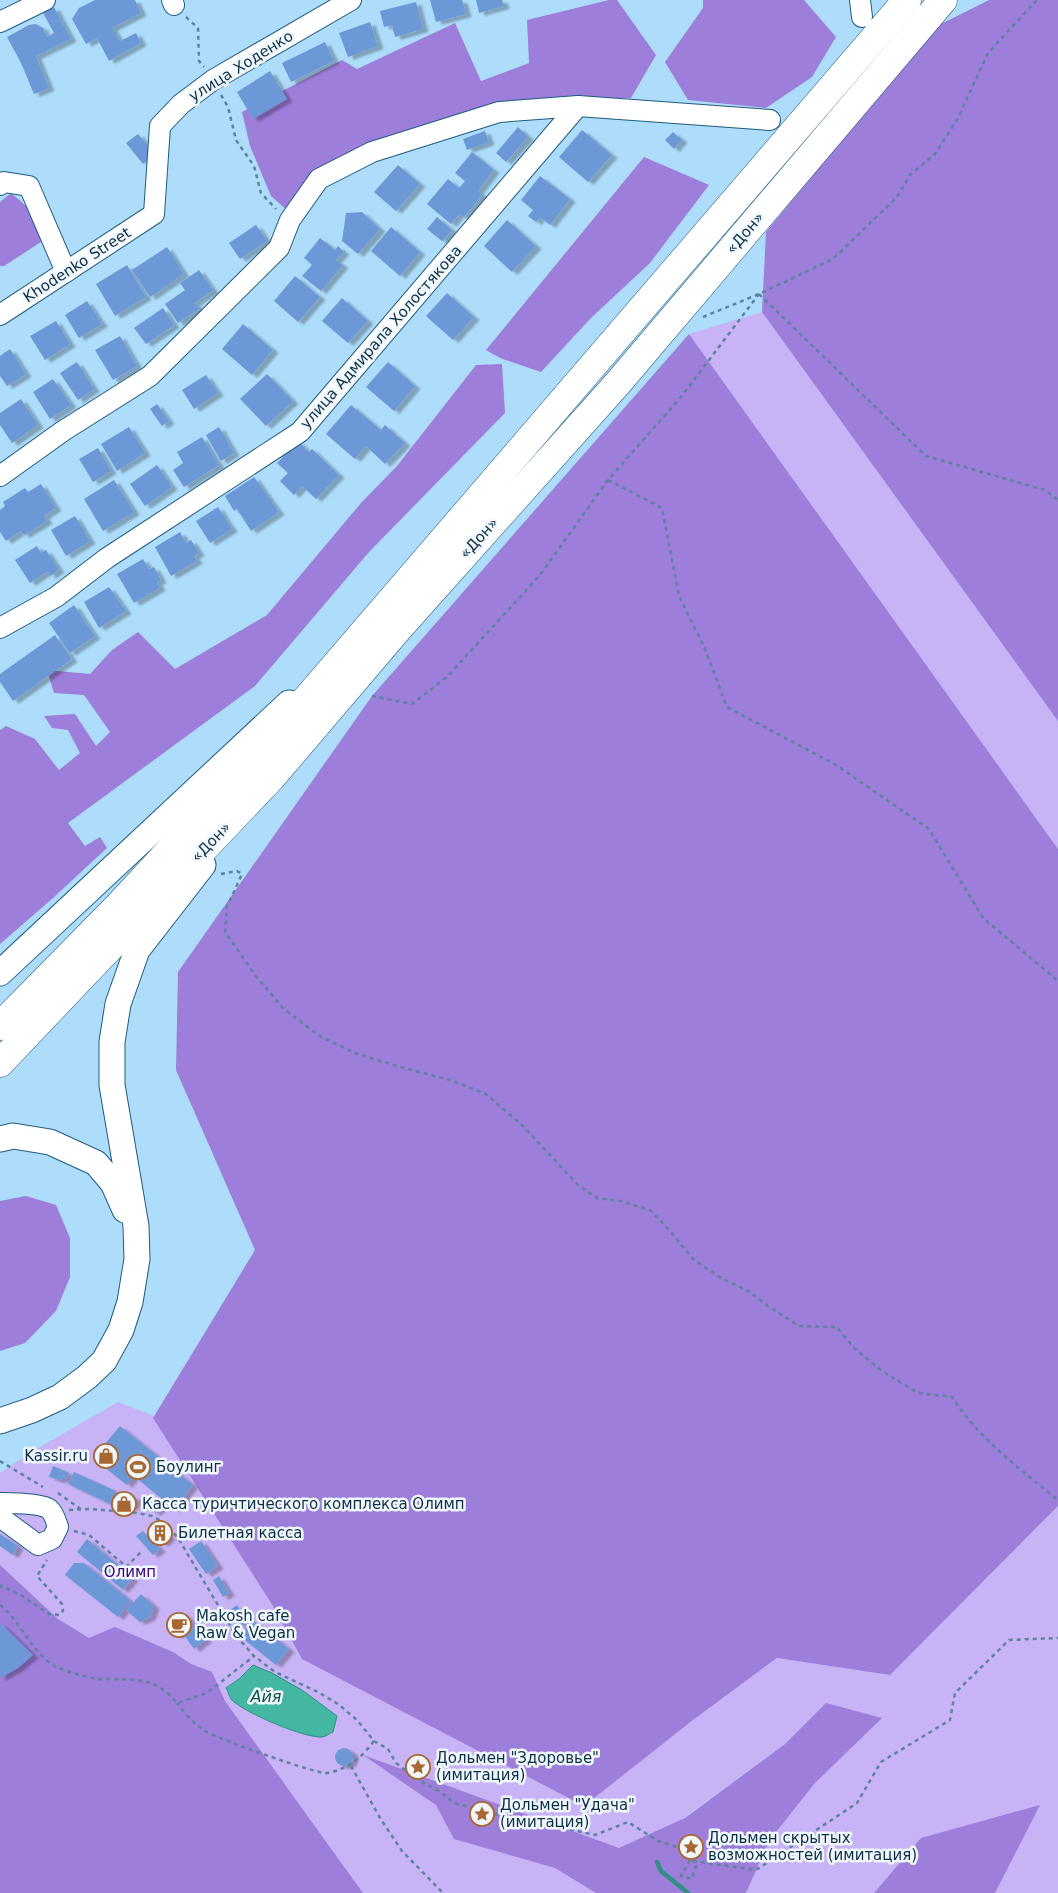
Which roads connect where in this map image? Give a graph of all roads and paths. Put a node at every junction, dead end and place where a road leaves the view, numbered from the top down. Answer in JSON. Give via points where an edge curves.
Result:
{"nodes":[{"id":1,"x":45,"y":0,"type":"edge"},
{"id":2,"x":351,"y":0,"type":"edge"},
{"id":3,"x":908,"y":0,"type":"edge"},
{"id":4,"x":943,"y":0,"type":"edge"},
{"id":5,"x":1037,"y":0,"type":"edge"},
{"id":6,"x":173,"y":2,"type":"edge"},
{"id":7,"x":0,"y":22,"type":"edge"},
{"id":8,"x":213,"y":80,"type":"junction"},
{"id":9,"x":578,"y":106,"type":"junction"},
{"id":10,"x":770,"y":120,"type":"dead end"},
{"id":11,"x":0,"y":186,"type":"edge"},
{"id":12,"x":290,"y":220,"type":"junction"},
{"id":13,"x":66,"y":272,"type":"junction"},
{"id":14,"x":759,"y":294,"type":"junction"},
{"id":15,"x":0,"y":315,"type":"edge"},
{"id":16,"x":695,"y":320,"type":"dead end"},
{"id":17,"x":0,"y":476,"type":"edge"},
{"id":18,"x":608,"y":480,"type":"junction"},
{"id":19,"x":1058,"y":500,"type":"edge"},
{"id":20,"x":380,"y":614,"type":"junction"},
{"id":21,"x":0,"y":628,"type":"edge"},
{"id":22,"x":372,"y":696,"type":"dead end"},
{"id":23,"x":272,"y":777,"type":"junction"},
{"id":24,"x":191,"y":880,"type":"junction"},
{"id":25,"x":0,"y":973,"type":"edge"},
{"id":26,"x":1058,"y":981,"type":"edge"},
{"id":27,"x":0,"y":1026,"type":"edge"},
{"id":28,"x":0,"y":1063,"type":"edge"},
{"id":29,"x":0,"y":1139,"type":"edge"},
{"id":30,"x":130,"y":1302,"type":"junction"},
{"id":31,"x":0,"y":1421,"type":"edge"},
{"id":32,"x":0,"y":1461,"type":"edge"},
{"id":33,"x":45,"y":1489,"type":"dead end"},
{"id":34,"x":1058,"y":1500,"type":"edge"},
{"id":35,"x":0,"y":1503,"type":"edge"},
{"id":36,"x":0,"y":1517,"type":"edge"},
{"id":37,"x":61,"y":1523,"type":"junction"},
{"id":38,"x":142,"y":1551,"type":"dead end"},
{"id":39,"x":48,"y":1559,"type":"dead end"},
{"id":40,"x":126,"y":1567,"type":"junction"},
{"id":41,"x":134,"y":1574,"type":"dead end"},
{"id":42,"x":0,"y":1587,"type":"edge"},
{"id":43,"x":0,"y":1605,"type":"edge"},
{"id":44,"x":1058,"y":1638,"type":"edge"},
{"id":45,"x":254,"y":1656,"type":"junction"},
{"id":46,"x":177,"y":1703,"type":"junction"},
{"id":47,"x":374,"y":1742,"type":"junction"},
{"id":48,"x":350,"y":1765,"type":"junction"},
{"id":49,"x":692,"y":1860,"type":"junction"},
{"id":50,"x":443,"y":1893,"type":"edge"}],
"edges":[{"from":1,"to":7,"type":"street"},
{"from":2,"to":8,"type":"street","name":"улица Ходенко"},
{"from":3,"to":20,"type":"highway","name":"«Дон»"},
{"from":4,"to":23,"type":"highway","name":"«Дон»","via":[[618,383]]},
{"from":5,"to":14,"type":"path","via":[[988,53],[958,118],[935,154],[910,175],[897,197],[834,259]]},
{"from":6,"to":8,"type":"path","via":[[198,28],[199,61]]},
{"from":8,"to":12,"type":"path","via":[[228,107],[236,140],[254,166],[260,193]]},
{"from":8,"to":13,"type":"street","name":"Khodenko Street","via":[[181,104],[160,126],[154,214]]},
{"from":9,"to":10,"type":"street"},
{"from":9,"to":12,"type":"street","via":[[499,112],[372,152],[319,179]]},
{"from":9,"to":21,"type":"street","name":"улица Адмирала Холостякова","via":[[300,432],[107,558],[56,597]]},
{"from":11,"to":13,"type":"street","via":[[4,182],[29,186]]},
{"from":12,"to":17,"type":"street","via":[[279,248],[150,376]]},
{"from":13,"to":15,"type":"street","name":"Khodenko Street"},
{"from":14,"to":16,"type":"path"},
{"from":14,"to":18,"type":"path","via":[[681,397]]},
{"from":14,"to":19,"type":"path","via":[[926,456],[1045,490]]},
{"from":18,"to":22,"type":"path","via":[[540,575],[447,677],[412,704]]},
{"from":18,"to":26,"type":"path","via":[[662,508],[679,596],[705,649],[726,707],[836,765],[929,829],[983,918]]},
{"from":20,"to":25,"type":"main road","via":[[277,715]]},
{"from":20,"to":27,"type":"highway","name":"«Дон»","via":[[253,761]]},
{"from":23,"to":24,"type":"main road"},
{"from":23,"to":28,"type":"highway","name":"«Дон»"},
{"from":24,"to":30,"type":"main road","via":[[137,950],[118,1004],[112,1042],[112,1085],[136,1226],[137,1259]]},
{"from":24,"to":34,"type":"path","via":[[237,871],[242,874],[227,907],[225,932],[284,1008],[318,1035],[354,1053],[450,1080],[486,1094],[523,1126],[578,1186],[597,1198],[650,1210],[693,1259],[721,1278],[748,1291],[799,1326],[837,1327],[882,1371],[918,1393],[952,1397],[966,1419]]},
{"from":29,"to":30,"type":"main road","via":[[13,1136],[50,1142],[96,1163],[113,1183],[126,1212],[132,1239]]},
{"from":30,"to":31,"type":"main road","via":[[121,1330],[104,1361],[87,1377],[60,1397]]},
{"from":32,"to":33,"type":"path"},
{"from":35,"to":37,"type":"street","via":[[42,1506]]},
{"from":36,"to":37,"type":"street","via":[[38,1545],[52,1540]]},
{"from":37,"to":40,"type":"path","via":[[89,1535]]},
{"from":37,"to":45,"type":"path","via":[[65,1510],[89,1509],[131,1512],[152,1516],[165,1523],[178,1538],[237,1637]]},
{"from":38,"to":40,"type":"path"},
{"from":39,"to":42,"type":"path","via":[[36,1576],[62,1604],[63,1611],[59,1615],[49,1614],[21,1595]]},
{"from":40,"to":41,"type":"path"},
{"from":43,"to":46,"type":"path","via":[[51,1664],[95,1679],[155,1683]]},
{"from":44,"to":49,"type":"path","via":[[1009,1640],[955,1694],[950,1720],[881,1762],[857,1802],[756,1870]]},
{"from":45,"to":46,"type":"path","via":[[207,1693]]},
{"from":45,"to":47,"type":"path","via":[[275,1672],[338,1704]]},
{"from":46,"to":48,"type":"path","via":[[187,1716],[208,1732],[239,1745],[325,1774]]},
{"from":47,"to":48,"type":"path"},
{"from":47,"to":49,"type":"path","via":[[388,1749],[396,1763],[454,1803],[496,1814],[507,1822],[529,1820],[595,1835],[628,1822],[658,1841],[686,1850]]},
{"from":48,"to":50,"type":"path","via":[[402,1851]]},
{"from":49,"to":49,"type":"path","via":[[696,1866],[692,1879],[680,1876]]}]}
